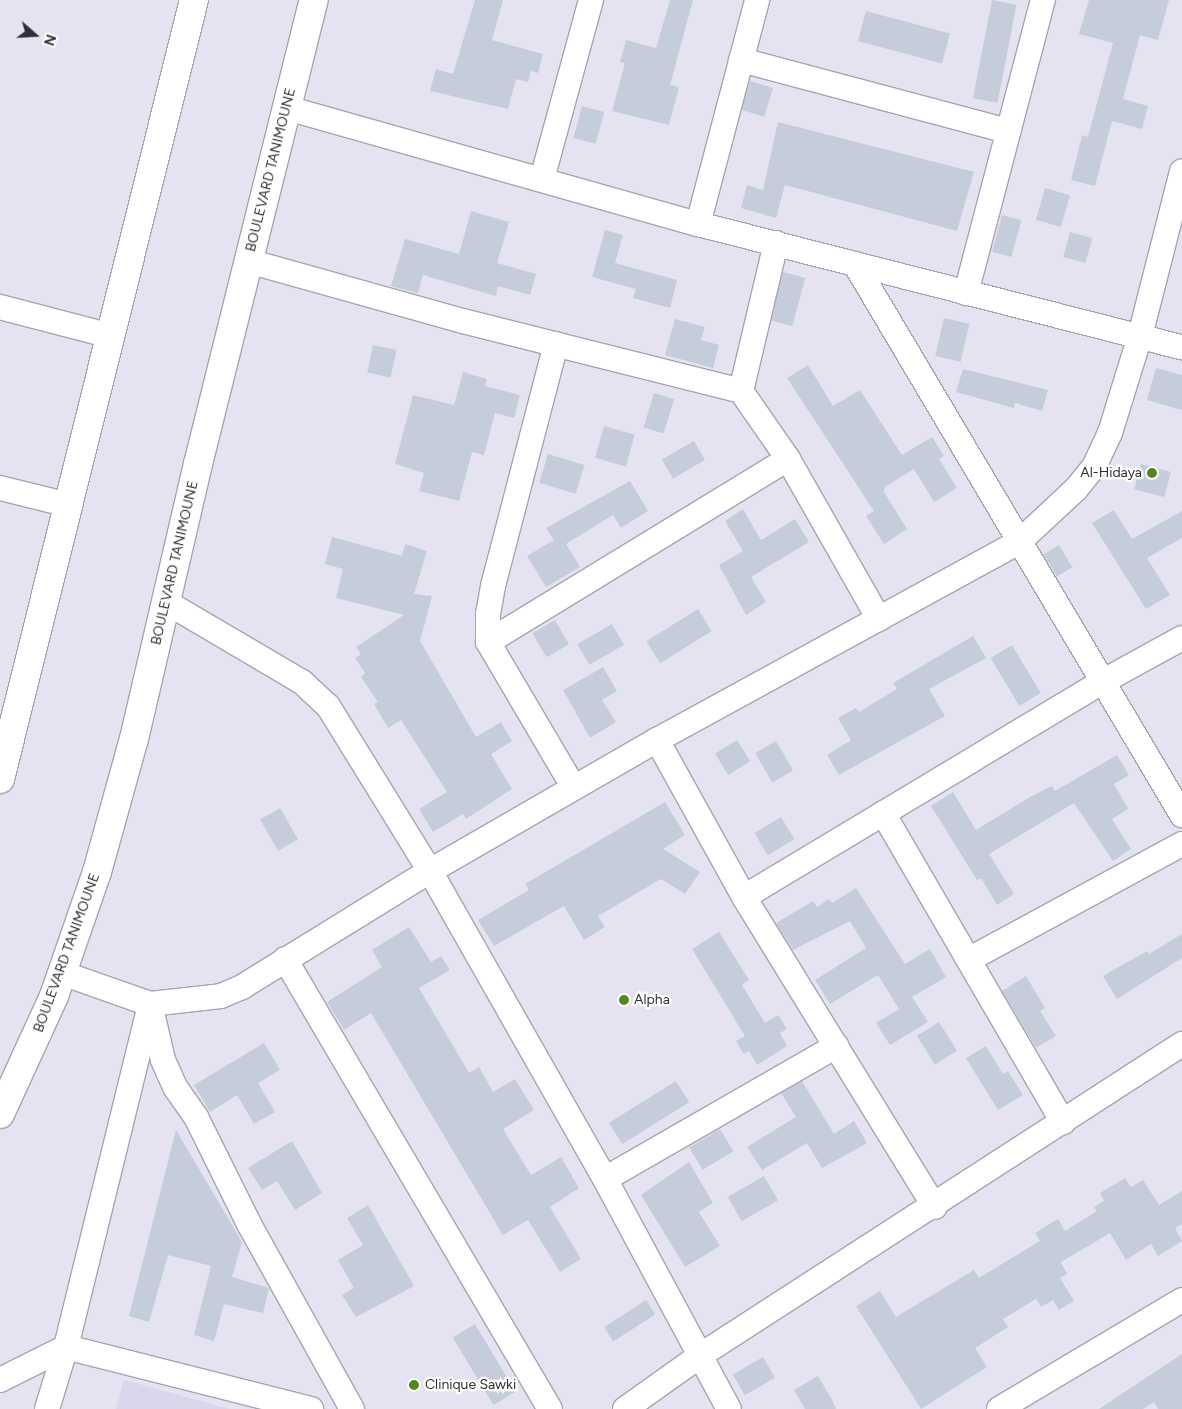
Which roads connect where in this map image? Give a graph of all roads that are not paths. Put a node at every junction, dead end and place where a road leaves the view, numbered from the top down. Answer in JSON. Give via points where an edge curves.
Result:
{"nodes":[{"id":1,"x":194,"y":0,"type":"edge"},
{"id":2,"x":314,"y":0,"type":"edge"},
{"id":3,"x":591,"y":0,"type":"edge"},
{"id":4,"x":757,"y":0,"type":"edge"},
{"id":5,"x":1043,"y":0,"type":"edge"},
{"id":6,"x":741,"y":60,"type":"junction"},
{"id":7,"x":287,"y":108,"type":"junction"},
{"id":8,"x":1008,"y":132,"type":"junction"},
{"id":9,"x":1182,"y":171,"type":"edge"},
{"id":10,"x":542,"y":179,"type":"junction"},
{"id":11,"x":698,"y":224,"type":"junction"},
{"id":12,"x":776,"y":243,"type":"junction"},
{"id":13,"x":248,"y":261,"type":"junction"},
{"id":14,"x":855,"y":264,"type":"junction"},
{"id":15,"x":966,"y":293,"type":"junction"},
{"id":16,"x":0,"y":308,"type":"edge"},
{"id":17,"x":111,"y":336,"type":"junction"},
{"id":18,"x":1140,"y":336,"type":"junction"},
{"id":19,"x":556,"y":344,"type":"junction"},
{"id":20,"x":1182,"y":347,"type":"edge"},
{"id":21,"x":741,"y":391,"type":"junction"},
{"id":22,"x":788,"y":459,"type":"junction"},
{"id":23,"x":0,"y":488,"type":"edge"},
{"id":24,"x":69,"y":505,"type":"junction"},
{"id":25,"x":1019,"y":542,"type":"junction"},
{"id":26,"x":166,"y":602,"type":"junction"},
{"id":27,"x":879,"y":619,"type":"junction"},
{"id":28,"x":1182,"y":638,"type":"edge"},
{"id":29,"x":488,"y":642,"type":"junction"},
{"id":30,"x":1102,"y":682,"type":"junction"},
{"id":31,"x":657,"y":740,"type":"junction"},
{"id":32,"x":1,"y":773,"type":"edge"},
{"id":33,"x":574,"y":788,"type":"junction"},
{"id":34,"x":883,"y":813,"type":"junction"},
{"id":35,"x":1182,"y":815,"type":"edge"},
{"id":36,"x":1182,"y":844,"type":"edge"},
{"id":37,"x":430,"y":871,"type":"junction"},
{"id":38,"x":744,"y":897,"type":"junction"},
{"id":39,"x":285,"y":959,"type":"junction"},
{"id":40,"x":970,"y":959,"type":"junction"},
{"id":41,"x":62,"y":973,"type":"junction"},
{"id":42,"x":150,"y":1004,"type":"junction"},
{"id":43,"x":1182,"y":1044,"type":"edge"},
{"id":44,"x":836,"y":1046,"type":"junction"},
{"id":45,"x":0,"y":1114,"type":"edge"},
{"id":46,"x":1063,"y":1122,"type":"junction"},
{"id":47,"x":605,"y":1179,"type":"junction"},
{"id":48,"x":935,"y":1207,"type":"junction"},
{"id":49,"x":1182,"y":1300,"type":"edge"},
{"id":50,"x":66,"y":1347,"type":"junction"},
{"id":51,"x":701,"y":1356,"type":"junction"},
{"id":52,"x":0,"y":1380,"type":"edge"},
{"id":53,"x":47,"y":1409,"type":"edge"},
{"id":54,"x":311,"y":1409,"type":"edge"},
{"id":55,"x":352,"y":1409,"type":"edge"},
{"id":56,"x":550,"y":1409,"type":"edge"},
{"id":57,"x":625,"y":1409,"type":"edge"},
{"id":58,"x":729,"y":1409,"type":"edge"},
{"id":59,"x":999,"y":1409,"type":"edge"}],
"edges":[{"from":1,"to":17,"type":"main road"},
{"from":2,"to":7,"type":"main road","name":"BOULEVARD TANIMOUNE"},
{"from":3,"to":10,"type":"street"},
{"from":4,"to":6,"type":"street"},
{"from":5,"to":8,"type":"street"},
{"from":6,"to":8,"type":"street"},
{"from":6,"to":11,"type":"street"},
{"from":7,"to":10,"type":"street"},
{"from":7,"to":13,"type":"main road","name":"BOULEVARD TANIMOUNE"},
{"from":8,"to":15,"type":"street"},
{"from":9,"to":18,"type":"street"},
{"from":10,"to":11,"type":"street"},
{"from":11,"to":12,"type":"street"},
{"from":12,"to":14,"type":"street"},
{"from":12,"to":21,"type":"street"},
{"from":13,"to":19,"type":"street"},
{"from":13,"to":26,"type":"main road","name":"BOULEVARD TANIMOUNE"},
{"from":14,"to":15,"type":"street"},
{"from":14,"to":25,"type":"street"},
{"from":15,"to":18,"type":"street"},
{"from":16,"to":17,"type":"street"},
{"from":17,"to":24,"type":"main road"},
{"from":18,"to":20,"type":"street"},
{"from":18,"to":25,"type":"street","via":[[1110,433],[1094,467],[1076,489]]},
{"from":19,"to":21,"type":"street"},
{"from":19,"to":29,"type":"street","via":[[493,586],[488,613]]},
{"from":21,"to":22,"type":"street"},
{"from":22,"to":27,"type":"street"},
{"from":22,"to":29,"type":"street"},
{"from":23,"to":24,"type":"street"},
{"from":24,"to":32,"type":"main road"},
{"from":25,"to":27,"type":"street"},
{"from":25,"to":30,"type":"street"},
{"from":26,"to":37,"type":"street","via":[[302,682],[328,706]]},
{"from":26,"to":41,"type":"main road","name":"BOULEVARD TANIMOUNE","via":[[134,739],[97,872]]},
{"from":27,"to":31,"type":"street"},
{"from":28,"to":30,"type":"street"},
{"from":29,"to":33,"type":"street"},
{"from":30,"to":34,"type":"street"},
{"from":30,"to":35,"type":"street"},
{"from":31,"to":33,"type":"street"},
{"from":31,"to":38,"type":"street"},
{"from":33,"to":37,"type":"street"},
{"from":34,"to":38,"type":"street"},
{"from":34,"to":40,"type":"street"},
{"from":36,"to":40,"type":"street"},
{"from":37,"to":39,"type":"street"},
{"from":37,"to":47,"type":"street"},
{"from":38,"to":44,"type":"street"},
{"from":39,"to":42,"type":"street","via":[[242,987],[221,996]]},
{"from":39,"to":56,"type":"street"},
{"from":40,"to":46,"type":"street"},
{"from":41,"to":42,"type":"street"},
{"from":41,"to":45,"type":"main road","name":"BOULEVARD TANIMOUNE","via":[[33,1047]]},
{"from":42,"to":50,"type":"street"},
{"from":42,"to":55,"type":"street","via":[[163,1060],[174,1086],[196,1117],[249,1224]]},
{"from":43,"to":46,"type":"street"},
{"from":44,"to":47,"type":"street"},
{"from":44,"to":48,"type":"street"},
{"from":46,"to":48,"type":"street"},
{"from":47,"to":51,"type":"street"},
{"from":48,"to":51,"type":"street"},
{"from":49,"to":59,"type":"street"},
{"from":50,"to":52,"type":"street"},
{"from":50,"to":53,"type":"street"},
{"from":50,"to":54,"type":"street"},
{"from":51,"to":57,"type":"street"},
{"from":51,"to":58,"type":"street"}]}
